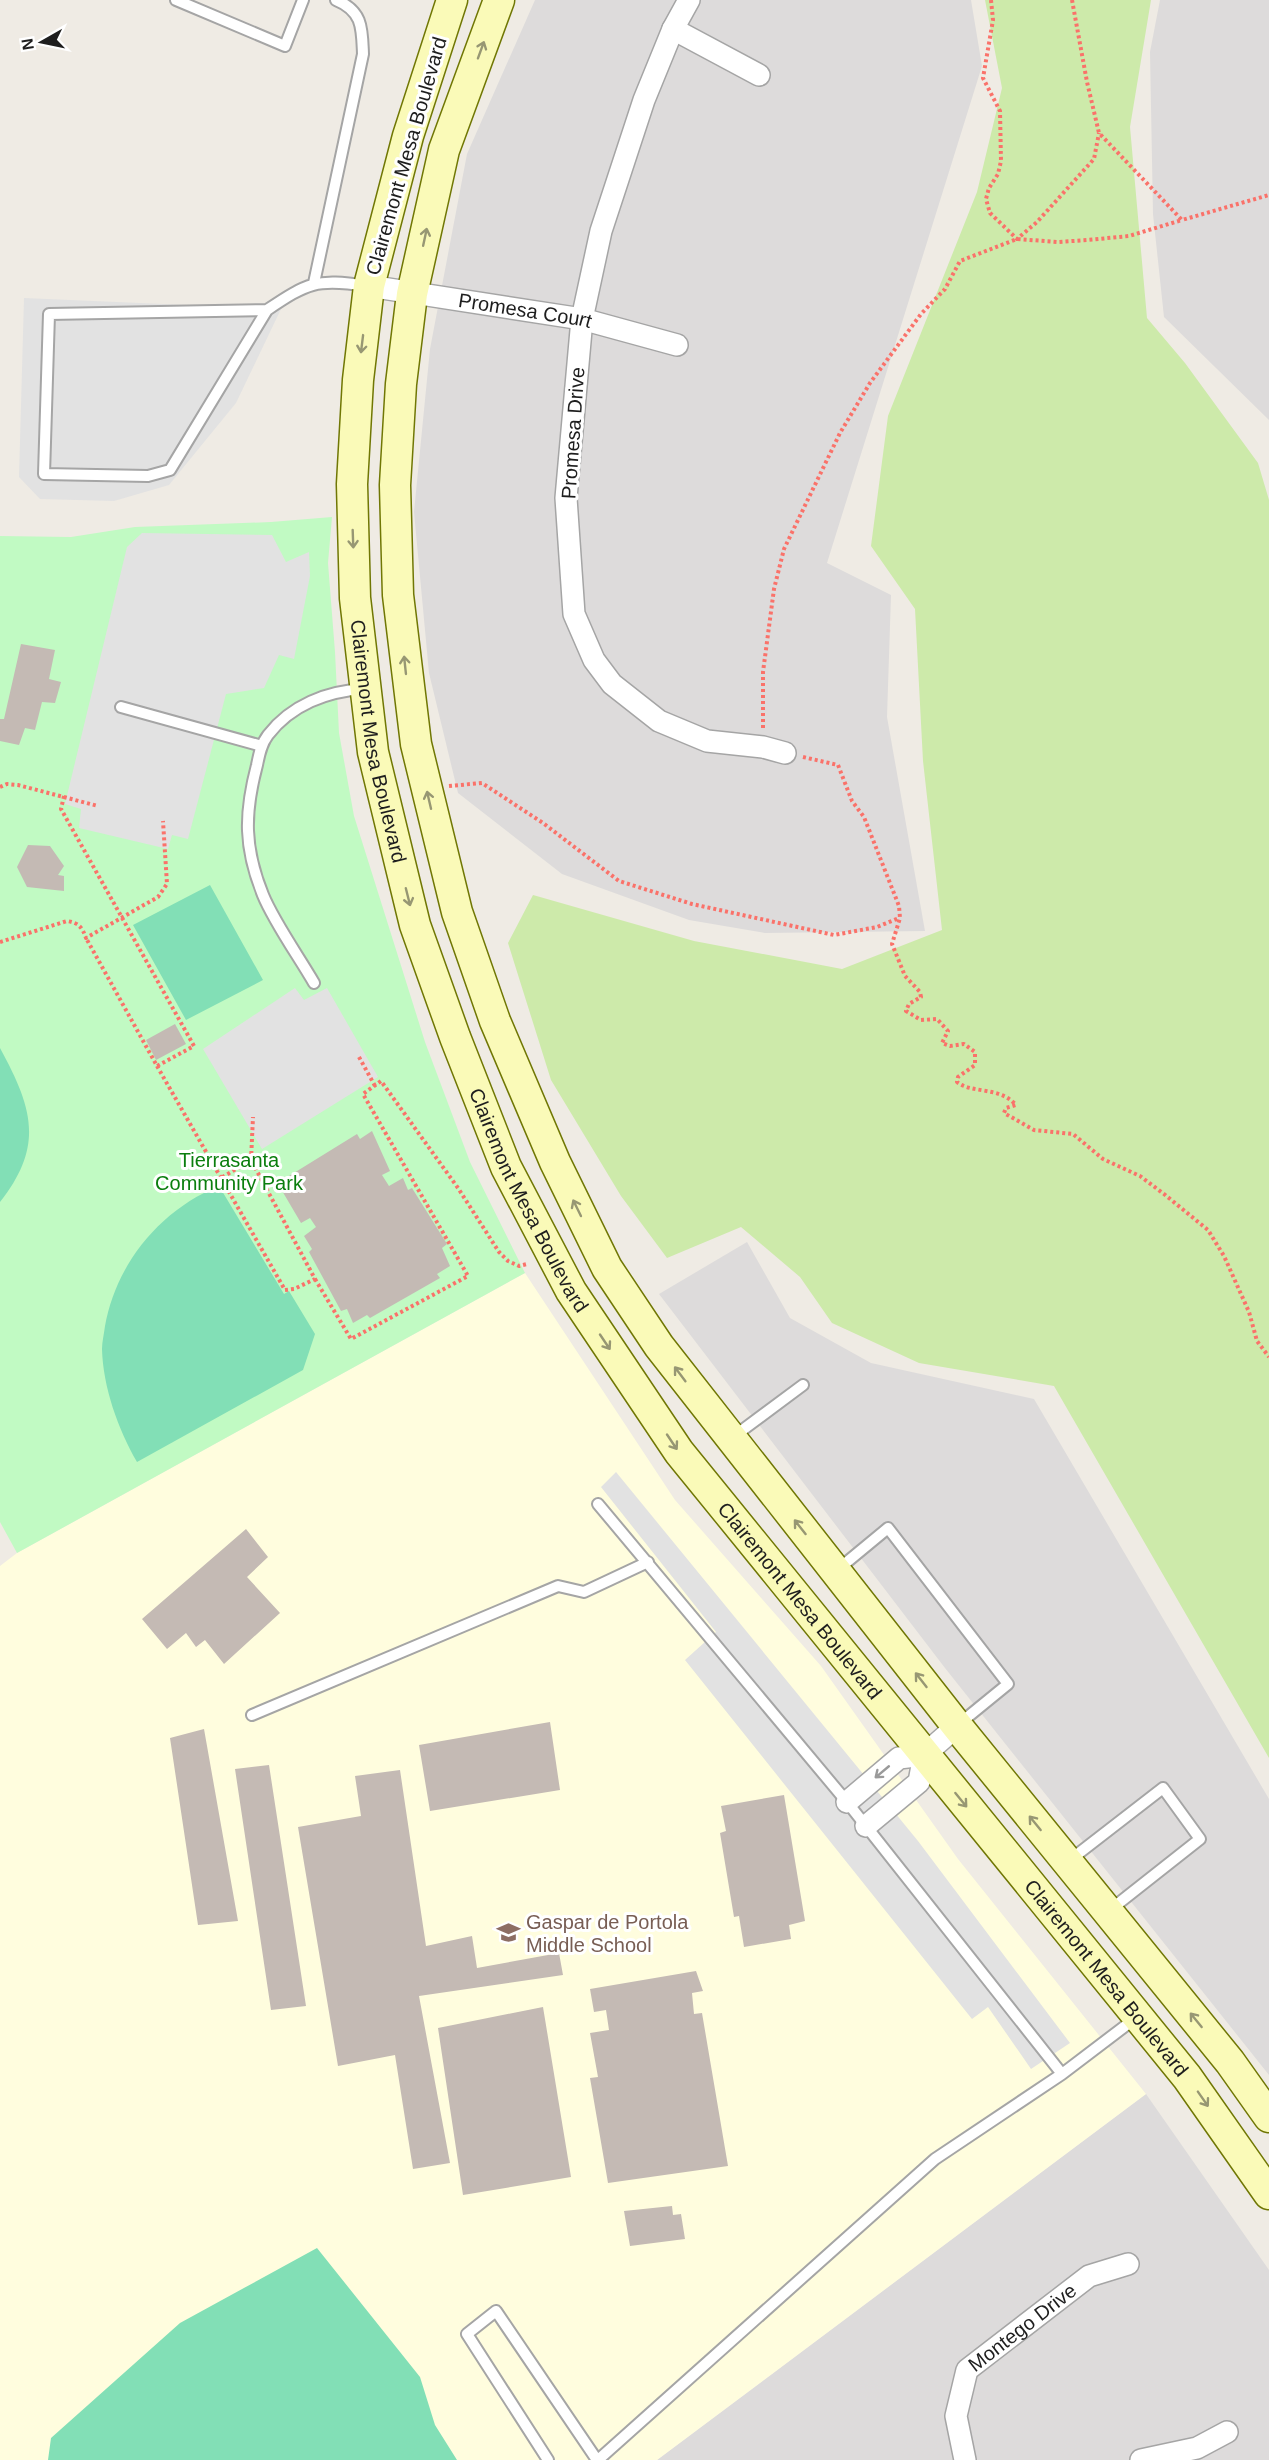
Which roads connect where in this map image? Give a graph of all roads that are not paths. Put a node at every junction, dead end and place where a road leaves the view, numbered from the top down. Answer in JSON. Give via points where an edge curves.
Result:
{"nodes":[{"id":1,"x":176,"y":0,"type":"edge"},
{"id":2,"x":303,"y":0,"type":"edge"},
{"id":3,"x":336,"y":0,"type":"edge"},
{"id":4,"x":452,"y":0,"type":"edge"},
{"id":5,"x":499,"y":0,"type":"edge"},
{"id":6,"x":689,"y":0,"type":"edge"},
{"id":7,"x":673,"y":29,"type":"junction"},
{"id":8,"x":759,"y":75,"type":"dead end"},
{"id":9,"x":314,"y":283,"type":"junction"},
{"id":10,"x":369,"y":286,"type":"junction"},
{"id":11,"x":412,"y":294,"type":"junction"},
{"id":12,"x":267,"y":310,"type":"junction"},
{"id":13,"x":582,"y":319,"type":"junction"},
{"id":14,"x":677,"y":345,"type":"dead end"},
{"id":15,"x":364,"y":688,"type":"junction"},
{"id":16,"x":121,"y":707,"type":"dead end"},
{"id":17,"x":416,"y":744,"type":"junction"},
{"id":18,"x":262,"y":746,"type":"junction"},
{"id":19,"x":785,"y":753,"type":"road end"},
{"id":20,"x":314,"y":983,"type":"dead end"},
{"id":21,"x":803,"y":1384,"type":"dead end"},
{"id":22,"x":730,"y":1439,"type":"junction"},
{"id":23,"x":598,"y":1504,"type":"dead end"},
{"id":24,"x":648,"y":1562,"type":"junction"},
{"id":25,"x":835,"y":1572,"type":"junction"},
{"id":26,"x":252,"y":1714,"type":"dead end"},
{"id":27,"x":957,"y":1726,"type":"junction"},
{"id":28,"x":924,"y":1755,"type":"junction"},
{"id":29,"x":847,"y":1802,"type":"junction"},
{"id":30,"x":866,"y":1826,"type":"junction"},
{"id":31,"x":1068,"y":1862,"type":"junction"},
{"id":32,"x":1108,"y":1912,"type":"junction"},
{"id":33,"x":1137,"y":2016,"type":"junction"},
{"id":34,"x":1062,"y":2074,"type":"junction"},
{"id":35,"x":1269,"y":2117,"type":"edge"},
{"id":36,"x":1269,"y":2194,"type":"edge"},
{"id":37,"x":1128,"y":2264,"type":"dead end"},
{"id":38,"x":1227,"y":2432,"type":"dead end"},
{"id":39,"x":1152,"y":2459,"type":"edge"},
{"id":40,"x":548,"y":2460,"type":"edge"},
{"id":41,"x":597,"y":2460,"type":"edge"},
{"id":42,"x":962,"y":2460,"type":"edge"}],
"edges":[{"from":1,"to":2,"type":"lane","via":[[285,46]]},
{"from":3,"to":9,"type":"lane","via":[[361,22],[363,54]]},
{"from":4,"to":10,"type":"main road","name":"Clairemont Mesa Boulevard","via":[[408,136]]},
{"from":11,"to":5,"type":"main road","name":"Clairemont Mesa Boulevard","one_way":true,"via":[[444,150]]},
{"from":6,"to":7,"type":"street","name":"Promesa Drive"},
{"from":7,"to":8,"type":"street"},
{"from":7,"to":13,"type":"street","name":"Promesa Drive","via":[[644,100],[601,231]]},
{"from":9,"to":10,"type":"lane"},
{"from":9,"to":12,"type":"lane"},
{"from":10,"to":11,"type":"street","name":"Promesa Court"},
{"from":10,"to":15,"type":"main road","name":"Clairemont Mesa Boulevard","one_way":true,"via":[[352,484],[355,598]]},
{"from":11,"to":13,"type":"street","name":"Promesa Court"},
{"from":17,"to":11,"type":"main road","name":"Clairemont Mesa Boulevard","one_way":true,"via":[[398,595],[395,485]]},
{"from":12,"to":12,"type":"lane","via":[[170,470],[148,476],[45,474],[49,314]]},
{"from":13,"to":14,"type":"street","name":"Promesa Court"},
{"from":13,"to":19,"type":"street","name":"Promesa Drive","via":[[566,498],[574,614],[594,660],[612,684],[658,721],[707,741]]},
{"from":15,"to":17,"type":"main road","via":[[376,690],[399,711]]},
{"from":15,"to":18,"type":"lane","via":[[320,696],[288,716]]},
{"from":15,"to":28,"type":"main road","name":"Clairemont Mesa Boulevard","one_way":true,"via":[[373,752],[415,925],[506,1167],[571,1291],[679,1452]]},
{"from":16,"to":18,"type":"lane"},
{"from":22,"to":17,"type":"main road","name":"Clairemont Mesa Boulevard","one_way":true,"via":[[606,1268],[555,1162],[495,1021],[457,912]]},
{"from":18,"to":20,"type":"lane","via":[[246,825],[251,860],[264,897]]},
{"from":21,"to":22,"type":"lane"},
{"from":25,"to":22,"type":"main road","name":"Clairemont Mesa Boulevard","one_way":true},
{"from":23,"to":24,"type":"lane"},
{"from":24,"to":26,"type":"lane","via":[[585,1592],[558,1586]]},
{"from":24,"to":29,"type":"lane"},
{"from":27,"to":25,"type":"main road","name":"Clairemont Mesa Boulevard","one_way":true},
{"from":25,"to":27,"type":"lane","via":[[888,1528],[1008,1684]]},
{"from":27,"to":28,"type":"street"},
{"from":31,"to":27,"type":"main road","name":"Clairemont Mesa Boulevard","one_way":true},
{"from":28,"to":29,"type":"street","one_way":true,"via":[[899,1758]]},
{"from":28,"to":30,"type":"street","via":[[919,1782]]},
{"from":28,"to":33,"type":"main road","name":"Clairemont Mesa Boulevard","one_way":true},
{"from":29,"to":30,"type":"lane"},
{"from":30,"to":34,"type":"lane"},
{"from":31,"to":32,"type":"main road","name":"Clairemont Mesa Boulevard"},
{"from":31,"to":32,"type":"lane","via":[[1163,1788],[1200,1839]]},
{"from":35,"to":32,"type":"main road","name":"Clairemont Mesa Boulevard","one_way":true,"via":[[1230,2062]]},
{"from":33,"to":34,"type":"lane"},
{"from":33,"to":36,"type":"main road","name":"Clairemont Mesa Boulevard","one_way":true,"via":[[1195,2088]]},
{"from":34,"to":41,"type":"lane","via":[[934,2159]]},
{"from":37,"to":42,"type":"street","name":"Montego Drive","via":[[1089,2276],[967,2370],[956,2416]]},
{"from":38,"to":39,"type":"street","via":[[1197,2448]]},
{"from":40,"to":41,"type":"lane","via":[[467,2334],[496,2311]]}]}
